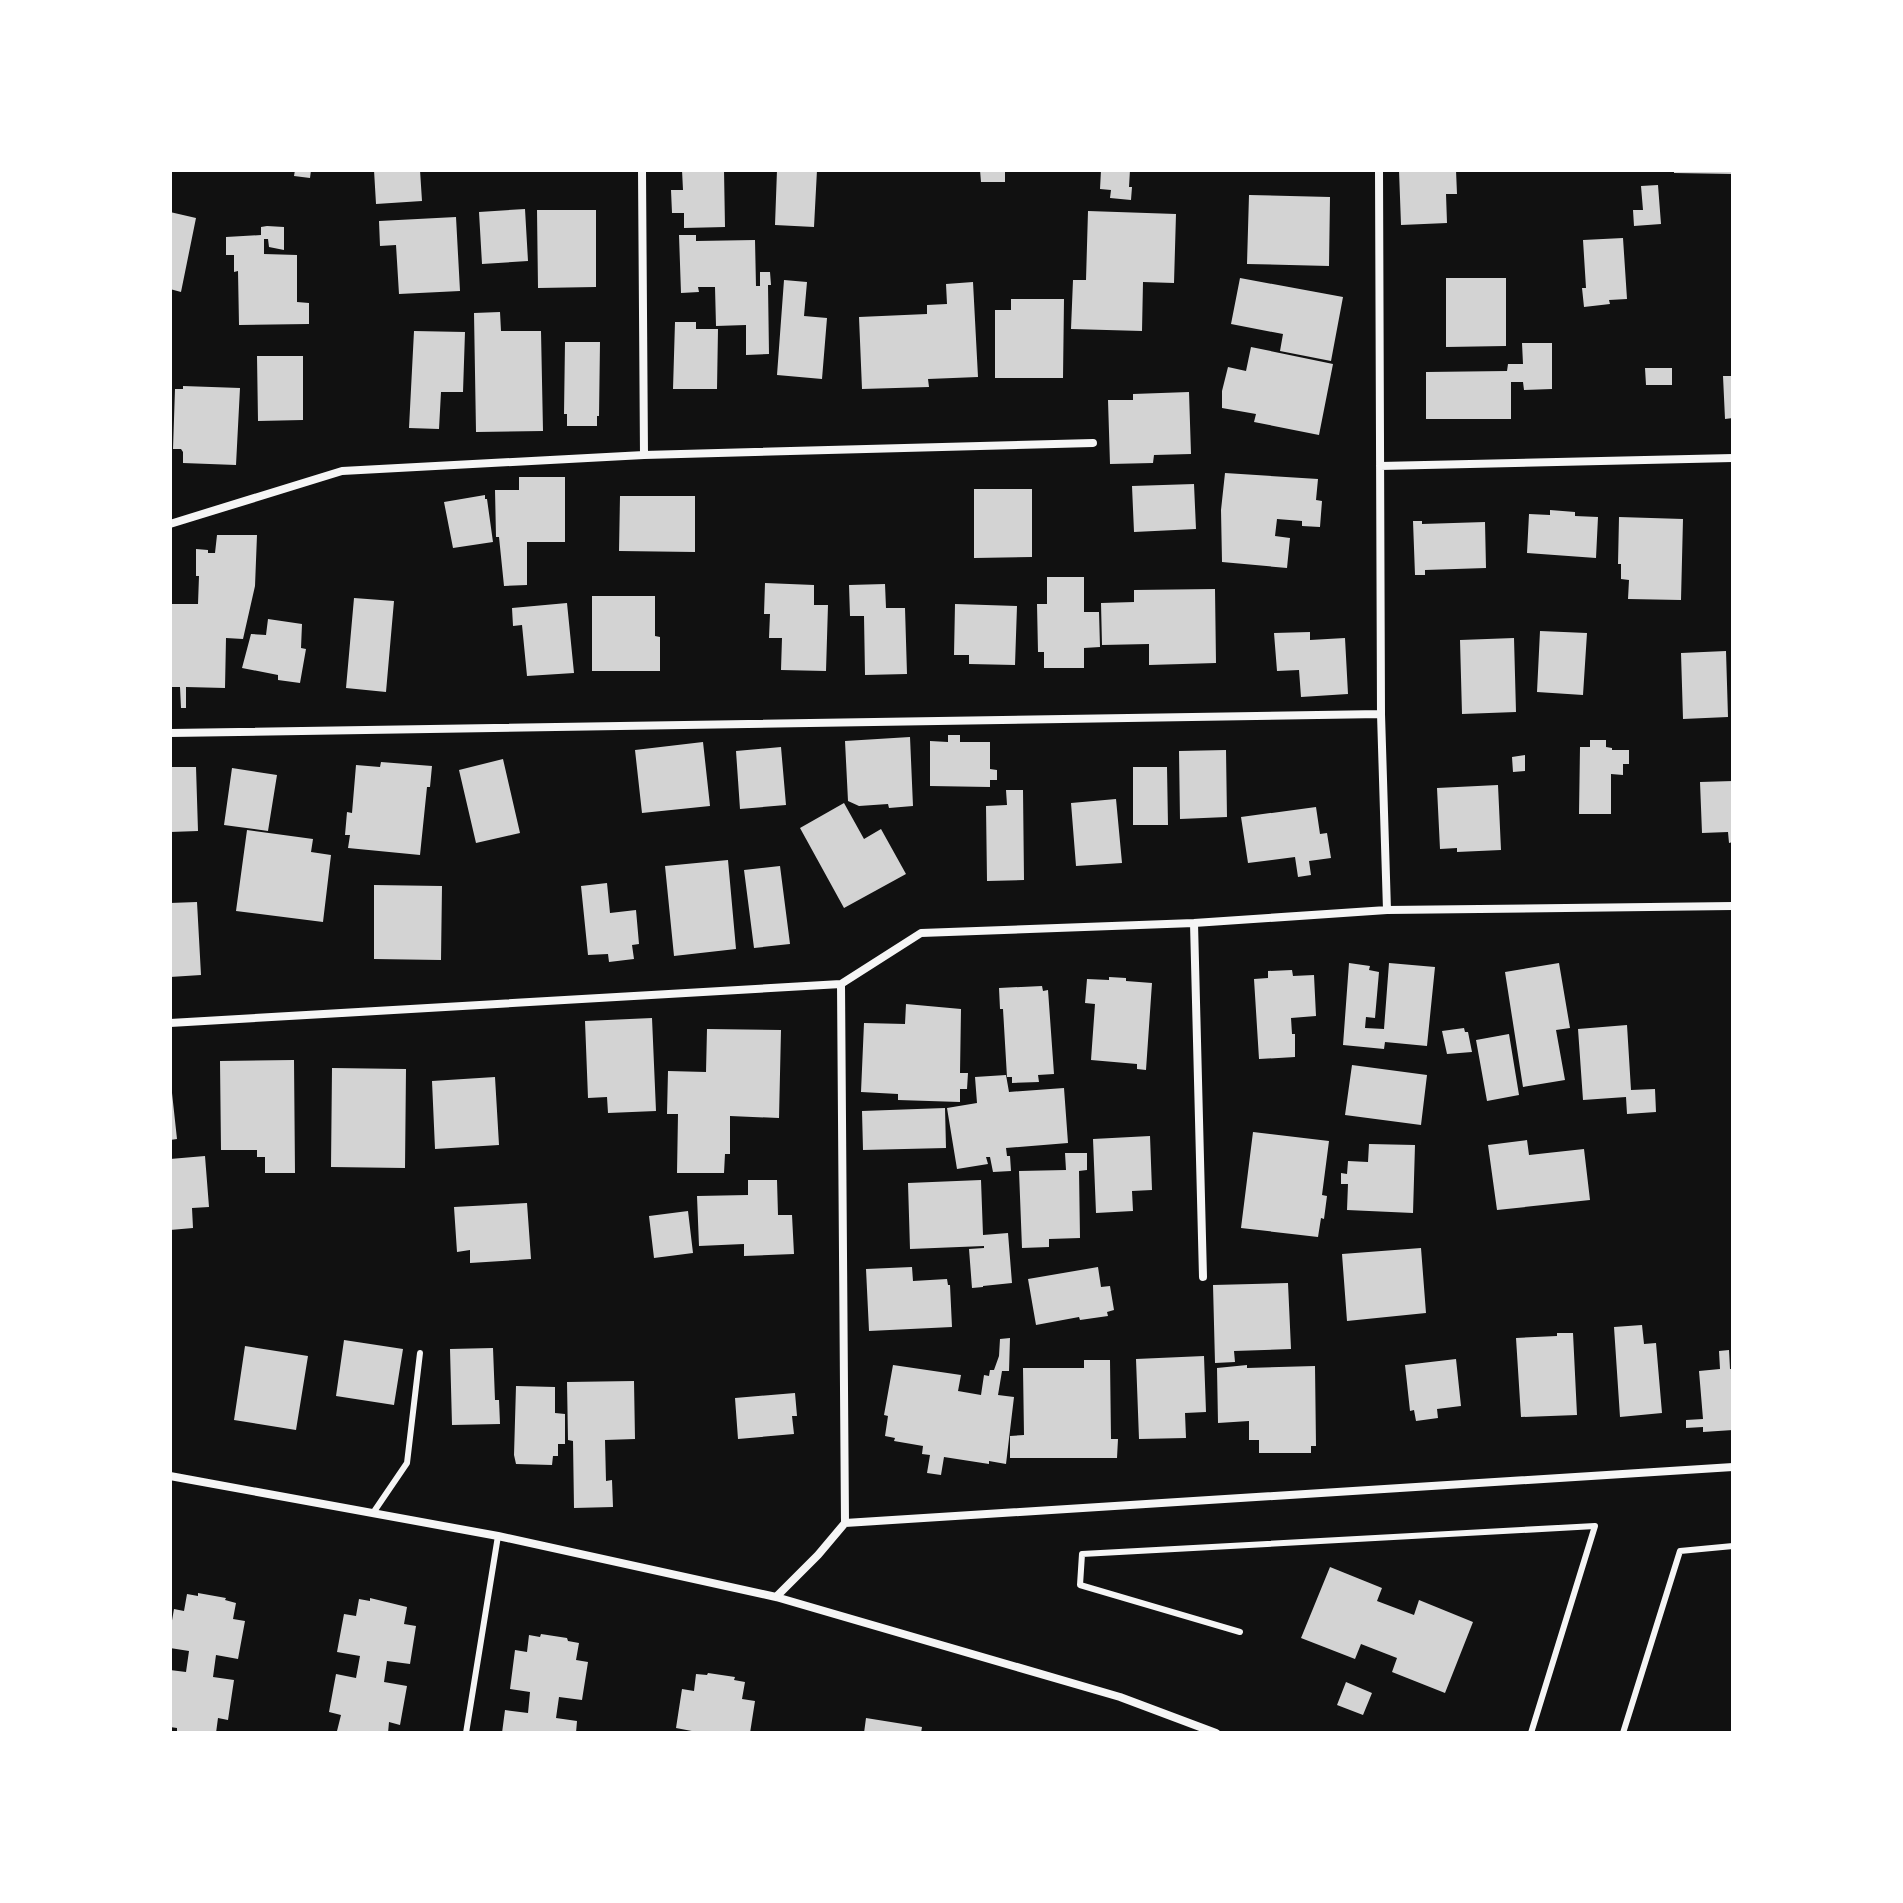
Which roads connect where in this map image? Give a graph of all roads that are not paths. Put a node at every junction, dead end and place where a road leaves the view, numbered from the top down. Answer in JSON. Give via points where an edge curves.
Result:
{"nodes":[{"id":1,"x":642,"y":170,"type":"edge"},
{"id":2,"x":1379,"y":170,"type":"edge"},
{"id":3,"x":1093,"y":443,"type":"dead end"},
{"id":4,"x":644,"y":455,"type":"junction"},
{"id":5,"x":1733,"y":458,"type":"edge"},
{"id":6,"x":1380,"y":466,"type":"junction"},
{"id":7,"x":170,"y":524,"type":"edge"},
{"id":8,"x":1381,"y":714,"type":"junction"},
{"id":9,"x":170,"y":733,"type":"edge"},
{"id":10,"x":1733,"y":906,"type":"edge"},
{"id":11,"x":1387,"y":910,"type":"junction"},
{"id":12,"x":1733,"y":918,"type":"edge"},
{"id":13,"x":1194,"y":923,"type":"junction"},
{"id":14,"x":841,"y":984,"type":"junction"},
{"id":15,"x":170,"y":1023,"type":"edge"},
{"id":16,"x":1203,"y":1277,"type":"dead end"},
{"id":17,"x":420,"y":1353,"type":"dead end"},
{"id":18,"x":1733,"y":1467,"type":"edge"},
{"id":19,"x":170,"y":1476,"type":"edge"},
{"id":20,"x":373,"y":1513,"type":"junction"},
{"id":21,"x":845,"y":1523,"type":"junction"},
{"id":22,"x":498,"y":1536,"type":"junction"},
{"id":23,"x":1733,"y":1546,"type":"edge"},
{"id":24,"x":776,"y":1597,"type":"junction"},
{"id":25,"x":1240,"y":1632,"type":"dead end"},
{"id":26,"x":466,"y":1733,"type":"edge"},
{"id":27,"x":1216,"y":1733,"type":"edge"},
{"id":28,"x":1531,"y":1733,"type":"edge"},
{"id":29,"x":1623,"y":1733,"type":"edge"}],
"edges":[{"from":1,"to":4,"type":"street"},
{"from":2,"to":6,"type":"street"},
{"from":3,"to":4,"type":"street"},
{"from":4,"to":7,"type":"street","via":[[342,471]]},
{"from":5,"to":6,"type":"street"},
{"from":6,"to":8,"type":"street"},
{"from":8,"to":9,"type":"street"},
{"from":8,"to":11,"type":"street"},
{"from":10,"to":11,"type":"street"},
{"from":10,"to":12,"type":"street"},
{"from":11,"to":13,"type":"street"},
{"from":13,"to":14,"type":"street","via":[[921,933]]},
{"from":13,"to":16,"type":"street"},
{"from":14,"to":15,"type":"street"},
{"from":14,"to":21,"type":"street"},
{"from":17,"to":20,"type":"lane","via":[[407,1463]]},
{"from":18,"to":21,"type":"street"},
{"from":19,"to":20,"type":"street"},
{"from":20,"to":22,"type":"street"},
{"from":21,"to":24,"type":"street"},
{"from":22,"to":24,"type":"street"},
{"from":22,"to":26,"type":"lane"},
{"from":23,"to":29,"type":"lane","via":[[1680,1551]]},
{"from":24,"to":27,"type":"street","via":[[1120,1697]]},
{"from":25,"to":28,"type":"lane","via":[[1080,1585],[1082,1554],[1595,1526]]}]}
